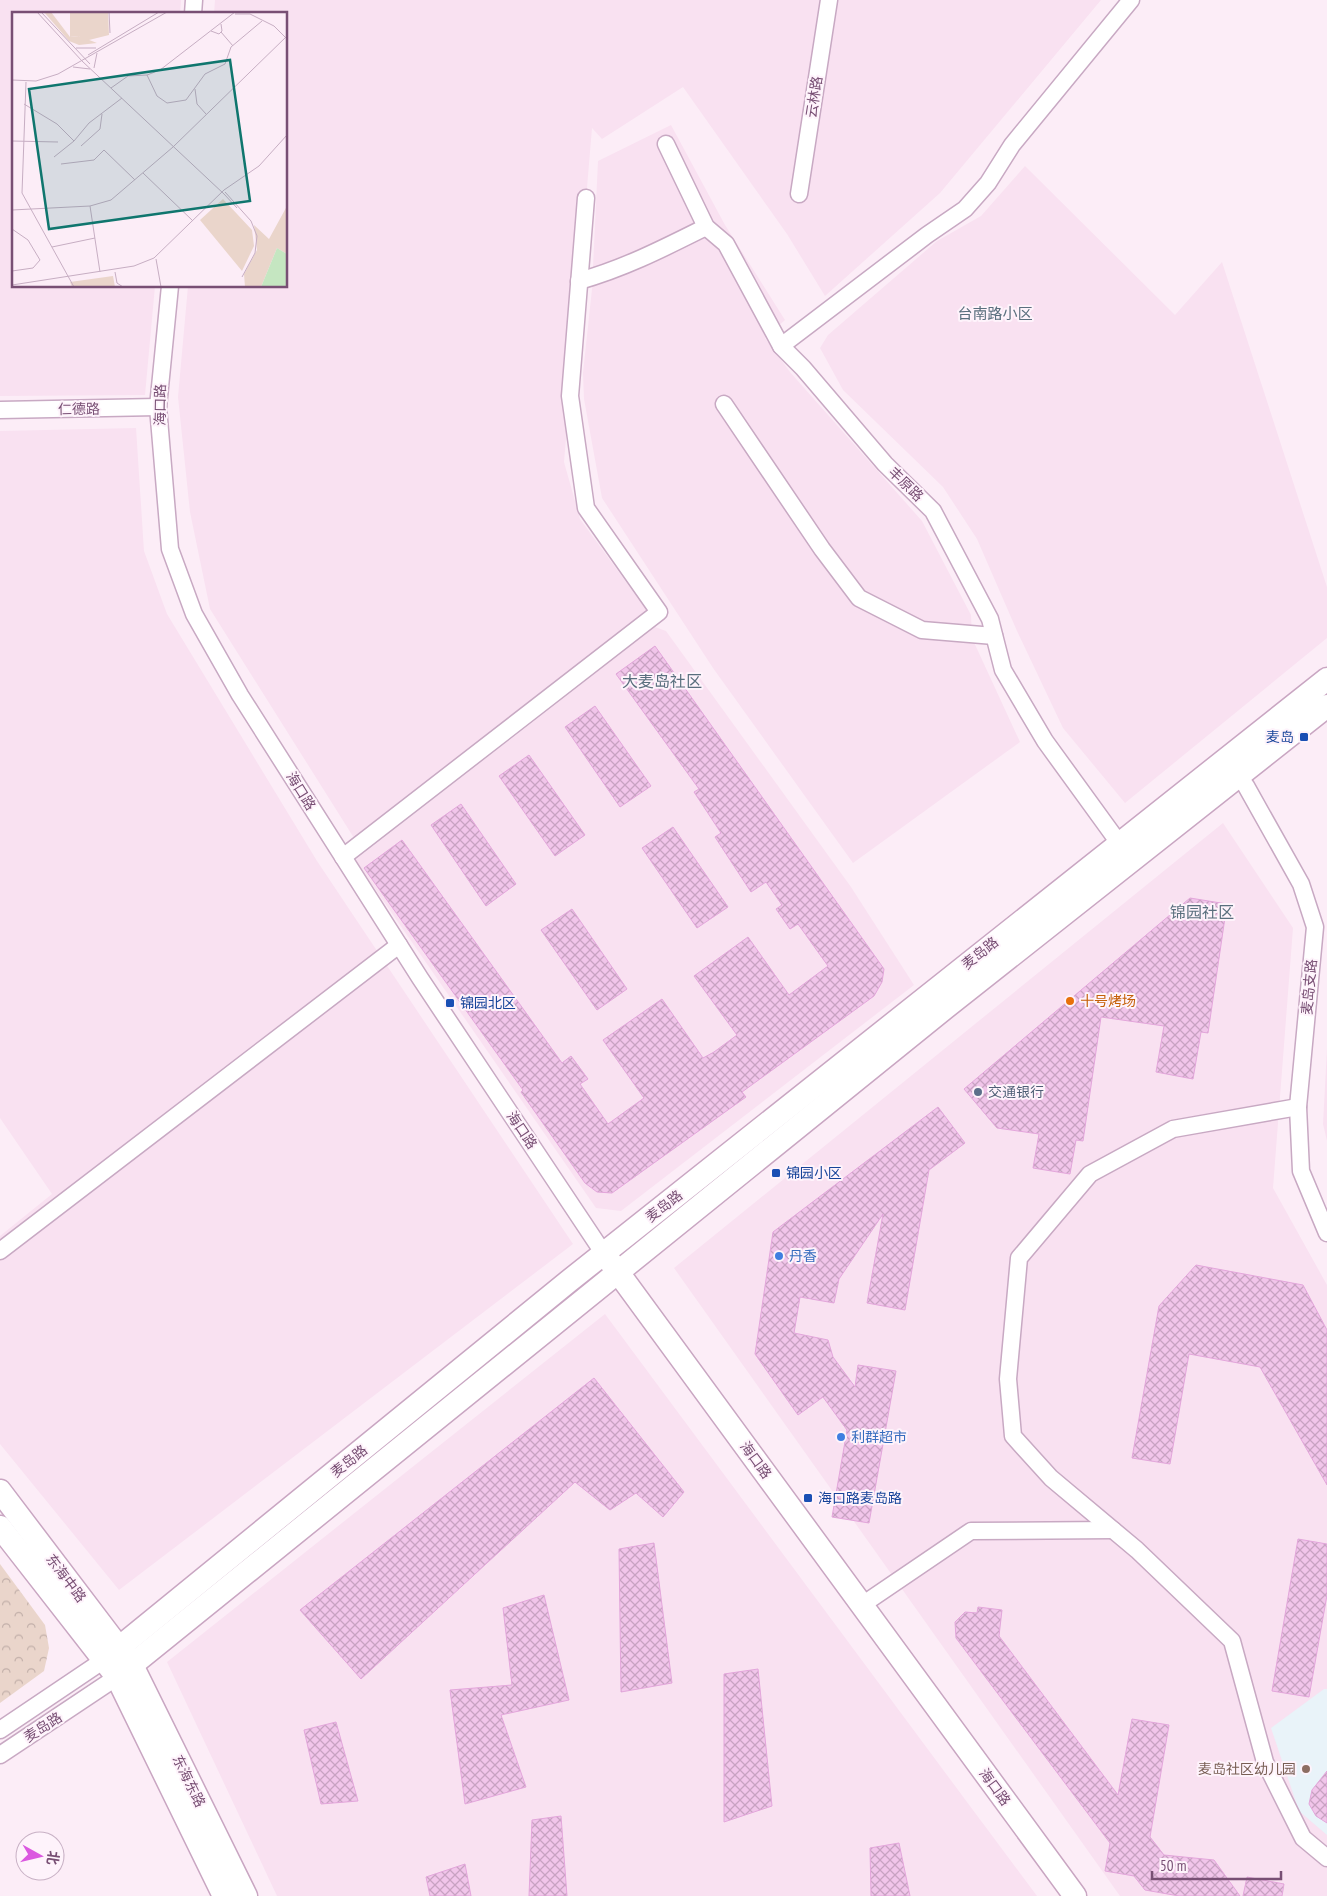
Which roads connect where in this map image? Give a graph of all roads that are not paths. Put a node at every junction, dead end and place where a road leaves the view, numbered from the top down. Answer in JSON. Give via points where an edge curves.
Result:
{"nodes":[{"id":1,"x":829,"y":0,"type":"edge"},
{"id":2,"x":1132,"y":0,"type":"edge"},
{"id":3,"x":666,"y":144,"type":"dead end"},
{"id":4,"x":799,"y":194,"type":"dead end"},
{"id":5,"x":586,"y":198,"type":"dead end"},
{"id":6,"x":706,"y":227,"type":"junction"},
{"id":7,"x":579,"y":281,"type":"junction"},
{"id":8,"x":170,"y":288,"type":"edge"},
{"id":9,"x":781,"y":346,"type":"junction"},
{"id":10,"x":724,"y":404,"type":"dead end"},
{"id":11,"x":158,"y":408,"type":"junction"},
{"id":12,"x":0,"y":410,"type":"edge"},
{"id":13,"x":994,"y":636,"type":"junction"},
{"id":14,"x":1327,"y":679,"type":"edge"},
{"id":15,"x":1327,"y":706,"type":"edge"},
{"id":16,"x":1233,"y":767,"type":"junction"},
{"id":17,"x":1119,"y":843,"type":"junction"},
{"id":18,"x":343,"y":857,"type":"junction"},
{"id":19,"x":399,"y":945,"type":"junction"},
{"id":20,"x":1298,"y":1107,"type":"junction"},
{"id":21,"x":1327,"y":1233,"type":"edge"},
{"id":22,"x":0,"y":1251,"type":"edge"},
{"id":23,"x":611,"y":1263,"type":"junction"},
{"id":24,"x":0,"y":1491,"type":"edge"},
{"id":25,"x":0,"y":1527,"type":"edge"},
{"id":26,"x":1113,"y":1530,"type":"junction"},
{"id":27,"x":862,"y":1605,"type":"junction"},
{"id":28,"x":118,"y":1662,"type":"junction"},
{"id":29,"x":0,"y":1730,"type":"edge"},
{"id":30,"x":0,"y":1755,"type":"edge"},
{"id":31,"x":1327,"y":1858,"type":"edge"},
{"id":32,"x":224,"y":1896,"type":"edge"},
{"id":33,"x":246,"y":1896,"type":"edge"},
{"id":34,"x":1075,"y":1896,"type":"edge"}],
"edges":[{"from":1,"to":4,"type":"street","name":"云林路"},
{"from":2,"to":9,"type":"street","via":[[1012,145],[988,182],[965,209]]},
{"from":3,"to":6,"type":"street","name":"丰原路"},
{"from":5,"to":7,"type":"street"},
{"from":6,"to":7,"type":"street","via":[[613,272]]},
{"from":6,"to":9,"type":"street","name":"丰原路","via":[[726,244]]},
{"from":7,"to":18,"type":"street","via":[[570,396],[586,508],[659,612]]},
{"from":8,"to":11,"type":"street","name":"海口路"},
{"from":9,"to":13,"type":"street","name":"丰原路","via":[[885,464],[932,510],[990,619]]},
{"from":10,"to":13,"type":"street","via":[[859,598],[922,630]]},
{"from":11,"to":12,"type":"street","name":"仁德路"},
{"from":11,"to":18,"type":"street","name":"海口路","via":[[170,549],[194,614],[240,695]]},
{"from":13,"to":17,"type":"street","name":"丰原路","via":[[1002,670],[1045,741]]},
{"from":14,"to":16,"type":"main road","name":"麦岛路"},
{"from":15,"to":16,"type":"main road","name":"麦岛路"},
{"from":16,"to":17,"type":"main road","name":"麦岛路"},
{"from":16,"to":20,"type":"street","name":"麦岛支路","via":[[1301,884],[1315,926]]},
{"from":16,"to":23,"type":"main road","name":"麦岛路","via":[[945,1008]]},
{"from":17,"to":23,"type":"main road","name":"麦岛路"},
{"from":18,"to":19,"type":"street","name":"海口路"},
{"from":19,"to":22,"type":"street"},
{"from":19,"to":23,"type":"street","name":"海口路"},
{"from":20,"to":21,"type":"street","name":"麦岛支路","via":[[1300,1171]]},
{"from":20,"to":26,"type":"street","via":[[1173,1129],[1090,1174],[1019,1258],[1008,1379],[1013,1436],[1051,1478]]},
{"from":23,"to":27,"type":"main road","name":"海口路"},
{"from":23,"to":28,"type":"main road","name":"麦岛路"},
{"from":24,"to":28,"type":"main road","name":"东海中路"},
{"from":25,"to":28,"type":"main road","name":"东海中路"},
{"from":26,"to":27,"type":"street","via":[[971,1531]]},
{"from":26,"to":31,"type":"street","via":[[1232,1641],[1265,1762],[1303,1838]]},
{"from":27,"to":34,"type":"main road","name":"海口路"},
{"from":28,"to":29,"type":"street","name":"麦岛路"},
{"from":28,"to":30,"type":"street","name":"麦岛路"},
{"from":28,"to":32,"type":"main road","name":"东海东路"},
{"from":28,"to":33,"type":"main road","name":"东海东路"}]}
